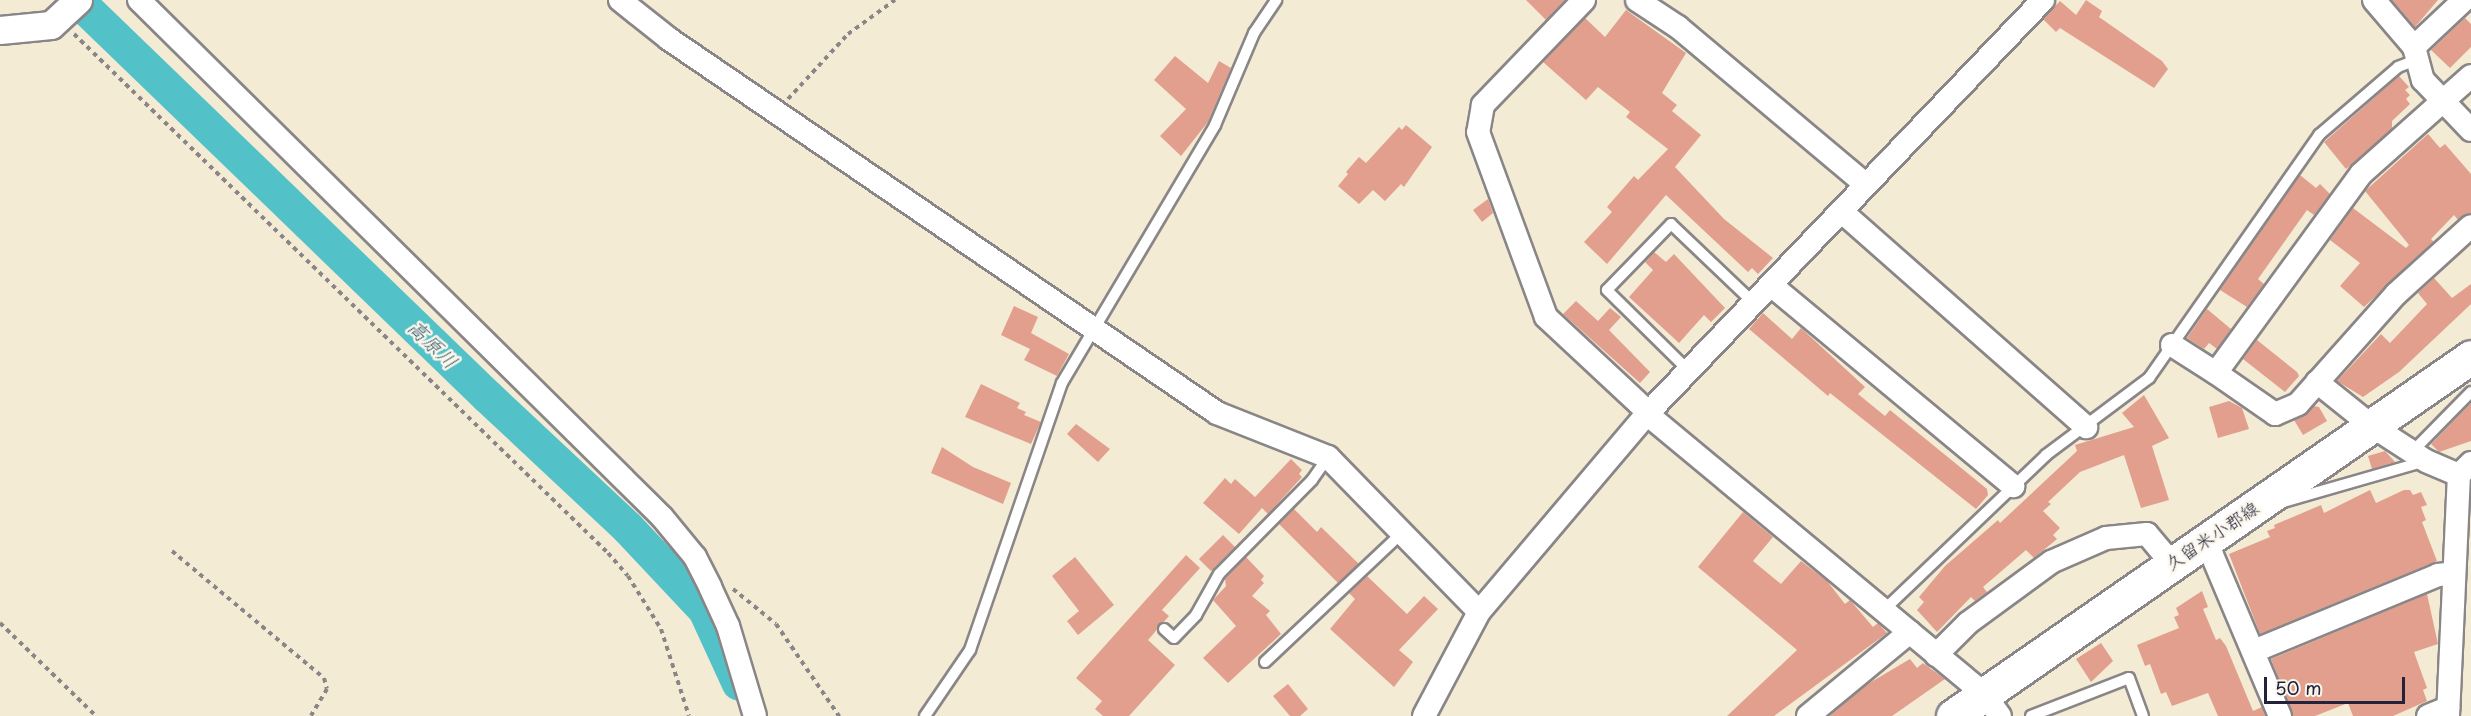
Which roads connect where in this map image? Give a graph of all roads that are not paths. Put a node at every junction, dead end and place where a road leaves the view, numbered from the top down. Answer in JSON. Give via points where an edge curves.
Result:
{"nodes":[{"id":1,"x":139,"y":0,"type":"edge"},
{"id":2,"x":620,"y":0,"type":"edge"},
{"id":3,"x":1276,"y":0,"type":"edge"},
{"id":4,"x":1584,"y":0,"type":"edge"},
{"id":5,"x":1637,"y":0,"type":"edge"},
{"id":6,"x":2043,"y":0,"type":"edge"},
{"id":7,"x":2374,"y":0,"type":"edge"},
{"id":8,"x":2464,"y":0,"type":"edge"},
{"id":9,"x":66,"y":12,"type":"edge"},
{"id":10,"x":0,"y":30,"type":"edge"},
{"id":11,"x":2415,"y":53,"type":"junction"},
{"id":12,"x":2471,"y":76,"type":"edge"},
{"id":13,"x":2446,"y":102,"type":"junction"},
{"id":14,"x":2471,"y":130,"type":"edge"},
{"id":15,"x":1865,"y":184,"type":"junction"},
{"id":16,"x":1841,"y":211,"type":"junction"},
{"id":17,"x":2471,"y":226,"type":"edge"},
{"id":18,"x":1771,"y":285,"type":"junction"},
{"id":19,"x":1754,"y":303,"type":"junction"},
{"id":20,"x":1094,"y":330,"type":"junction"},
{"id":21,"x":2172,"y":345,"type":"junction"},
{"id":22,"x":2471,"y":357,"type":"edge"},
{"id":23,"x":1688,"y":370,"type":"junction"},
{"id":24,"x":2216,"y":373,"type":"junction"},
{"id":25,"x":2317,"y":382,"type":"junction"},
{"id":26,"x":2471,"y":392,"type":"edge"},
{"id":27,"x":1647,"y":413,"type":"junction"},
{"id":28,"x":2372,"y":426,"type":"junction"},
{"id":29,"x":2086,"y":427,"type":"junction"},
{"id":30,"x":1328,"y":457,"type":"junction"},
{"id":31,"x":2419,"y":457,"type":"junction"},
{"id":32,"x":2465,"y":469,"type":"edge"},
{"id":33,"x":2013,"y":486,"type":"junction"},
{"id":34,"x":2253,"y":508,"type":"junction"},
{"id":35,"x":1403,"y":532,"type":"junction"},
{"id":36,"x":2202,"y":542,"type":"junction"},
{"id":37,"x":2172,"y":564,"type":"junction"},
{"id":38,"x":2454,"y":573,"type":"junction"},
{"id":39,"x":1884,"y":610,"type":"junction"},
{"id":40,"x":1479,"y":612,"type":"junction"},
{"id":41,"x":1164,"y":628,"type":"dead end"},
{"id":42,"x":1910,"y":632,"type":"junction"},
{"id":43,"x":2254,"y":651,"type":"junction"},
{"id":44,"x":1936,"y":654,"type":"junction"},
{"id":45,"x":1265,"y":662,"type":"dead end"},
{"id":46,"x":1992,"y":705,"type":"edge"},
{"id":47,"x":2441,"y":713,"type":"edge"},
{"id":48,"x":755,"y":716,"type":"edge"},
{"id":49,"x":925,"y":716,"type":"edge"},
{"id":50,"x":1424,"y":716,"type":"edge"},
{"id":51,"x":1808,"y":716,"type":"edge"},
{"id":52,"x":1953,"y":716,"type":"edge"},
{"id":53,"x":2031,"y":716,"type":"edge"},
{"id":54,"x":2143,"y":716,"type":"edge"},
{"id":55,"x":2280,"y":716,"type":"edge"}],
"edges":[{"from":1,"to":48,"type":"street","via":[[662,517],[695,557],[710,587],[728,626]]},
{"from":2,"to":20,"type":"street","via":[[669,39]]},
{"from":3,"to":20,"type":"lane","via":[[1254,33],[1215,125]]},
{"from":4,"to":27,"type":"street","via":[[1483,105],[1478,132],[1546,317]]},
{"from":5,"to":15,"type":"street","via":[[1678,27]]},
{"from":6,"to":15,"type":"street"},
{"from":7,"to":11,"type":"street"},
{"from":8,"to":11,"type":"street"},
{"from":9,"to":10,"type":"street","via":[[37,27]]},
{"from":11,"to":13,"type":"street","via":[[2423,80]]},
{"from":11,"to":21,"type":"lane","via":[[2319,135]]},
{"from":12,"to":13,"type":"street"},
{"from":13,"to":14,"type":"street"},
{"from":13,"to":24,"type":"street","via":[[2361,174]]},
{"from":15,"to":16,"type":"street"},
{"from":16,"to":18,"type":"street"},
{"from":16,"to":29,"type":"street"},
{"from":17,"to":25,"type":"street","via":[[2396,294]]},
{"from":18,"to":19,"type":"street"},
{"from":18,"to":33,"type":"street"},
{"from":19,"to":23,"type":"street"},
{"from":19,"to":23,"type":"lane","via":[[1671,224],[1607,290]]},
{"from":20,"to":30,"type":"street","via":[[1217,413]]},
{"from":20,"to":49,"type":"lane","via":[[1062,383],[1043,430],[970,650]]},
{"from":21,"to":24,"type":"street"},
{"from":21,"to":29,"type":"lane","via":[[2149,378]]},
{"from":22,"to":28,"type":"main road","name":"久留米小郡線"},
{"from":23,"to":27,"type":"street"},
{"from":24,"to":25,"type":"street","via":[[2275,414],[2298,404]]},
{"from":25,"to":28,"type":"street"},
{"from":26,"to":31,"type":"lane"},
{"from":27,"to":39,"type":"street"},
{"from":27,"to":40,"type":"street"},
{"from":28,"to":31,"type":"street"},
{"from":28,"to":34,"type":"main road","name":"久留米小郡線"},
{"from":29,"to":33,"type":"lane"},
{"from":30,"to":35,"type":"street"},
{"from":30,"to":41,"type":"lane","via":[[1312,480],[1219,574],[1196,615],[1174,638]]},
{"from":31,"to":32,"type":"street"},
{"from":31,"to":34,"type":"lane","via":[[2323,493]]},
{"from":32,"to":38,"type":"street"},
{"from":33,"to":39,"type":"lane"},
{"from":34,"to":36,"type":"main road","name":"久留米小郡線"},
{"from":35,"to":40,"type":"street"},
{"from":35,"to":45,"type":"lane"},
{"from":36,"to":37,"type":"main road","name":"久留米小郡線"},
{"from":36,"to":43,"type":"street","via":[[2212,555]]},
{"from":37,"to":44,"type":"street","via":[[2147,534],[2106,538],[2051,562],[1968,624]]},
{"from":37,"to":46,"type":"main road","name":"久留米小郡線"},
{"from":38,"to":43,"type":"street","via":[[2438,574]]},
{"from":38,"to":47,"type":"street"},
{"from":39,"to":42,"type":"street"},
{"from":40,"to":50,"type":"street"},
{"from":42,"to":44,"type":"street"},
{"from":42,"to":51,"type":"street"},
{"from":43,"to":55,"type":"street"},
{"from":44,"to":46,"type":"street"},
{"from":46,"to":52,"type":"main road","name":"久留米小郡線"},
{"from":53,"to":54,"type":"lane","via":[[2129,678]]}]}
